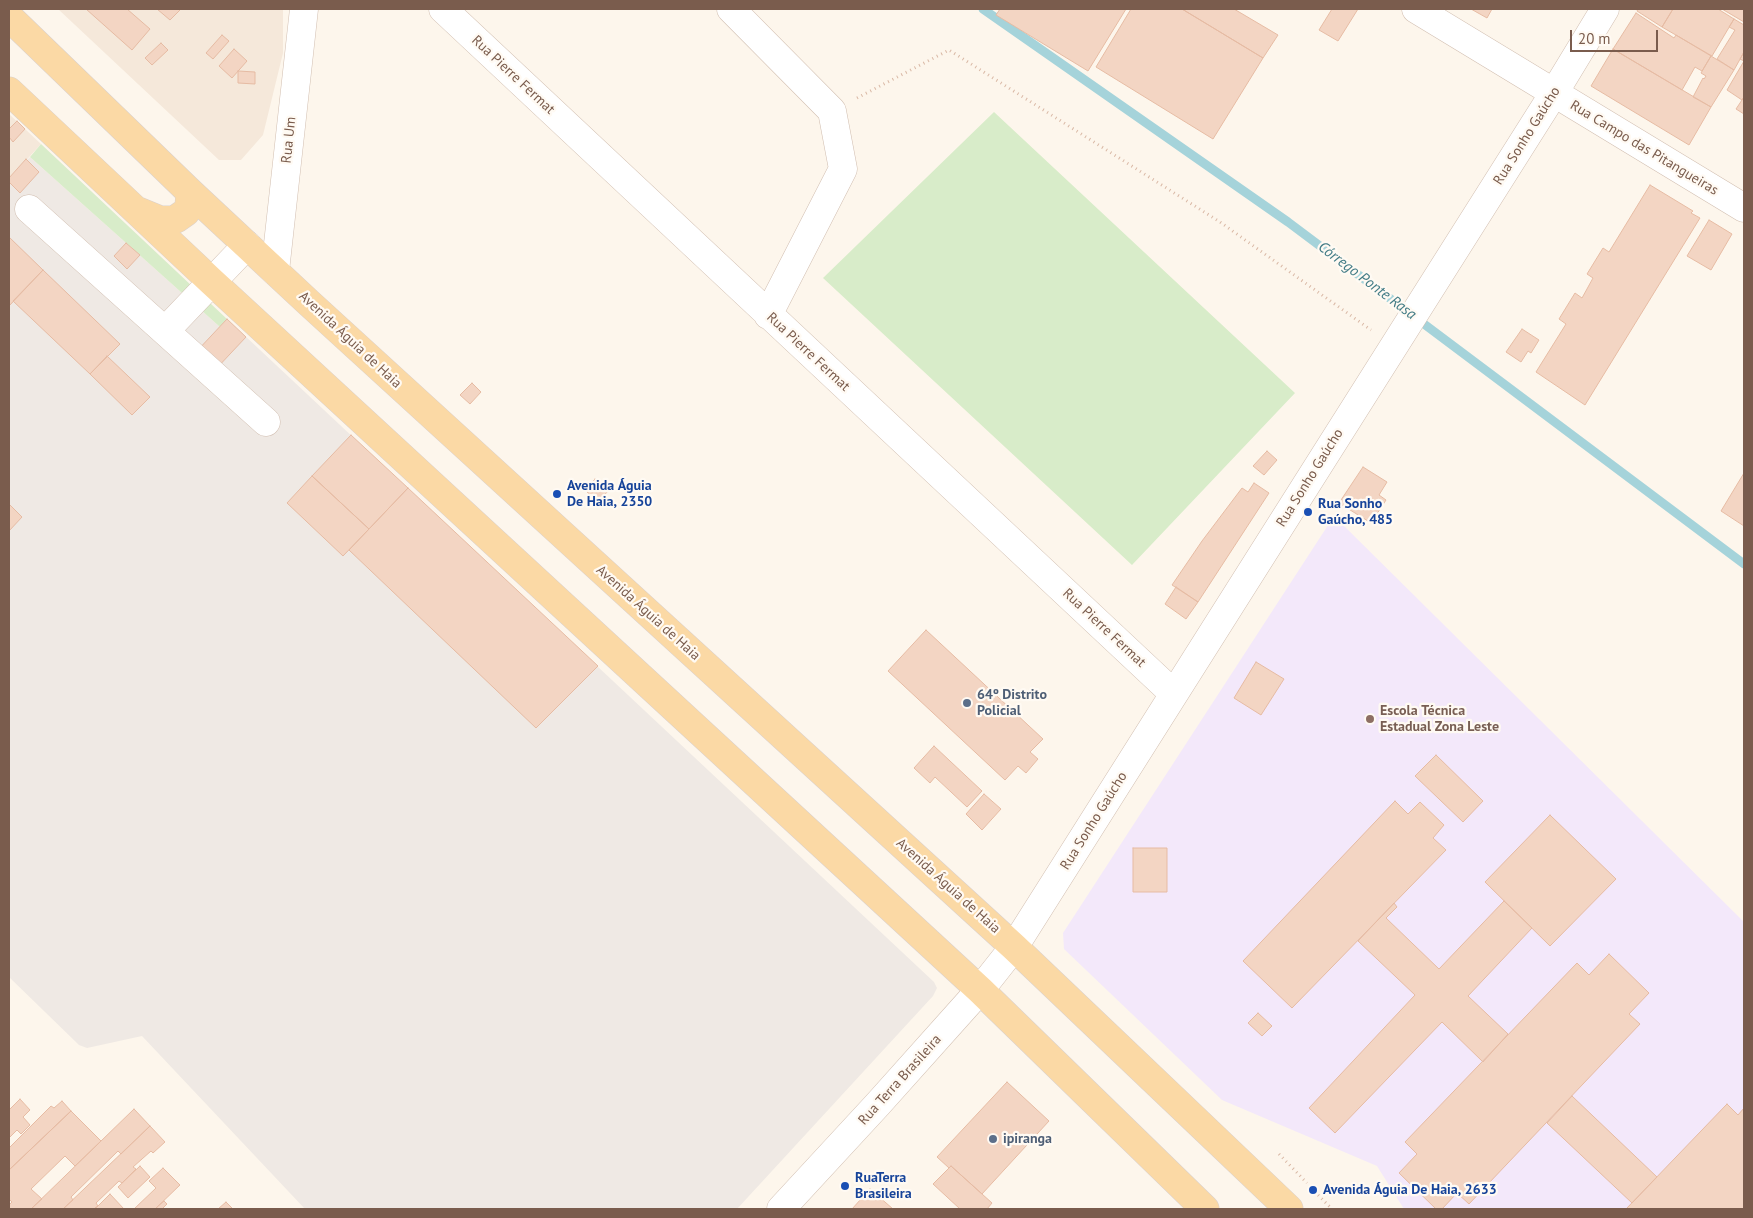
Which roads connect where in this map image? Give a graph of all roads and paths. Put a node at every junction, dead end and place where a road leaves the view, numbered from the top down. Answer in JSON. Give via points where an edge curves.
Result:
{"nodes":[{"id":1,"x":304,"y":9,"type":"edge"},
{"id":2,"x":443,"y":9,"type":"edge"},
{"id":3,"x":731,"y":9,"type":"edge"},
{"id":4,"x":1416,"y":9,"type":"edge"},
{"id":5,"x":1605,"y":9,"type":"edge"},
{"id":6,"x":9,"y":17,"type":"edge"},
{"id":7,"x":9,"y":91,"type":"edge"},
{"id":8,"x":1554,"y":93,"type":"junction"},
{"id":9,"x":832,"y":111,"type":"junction"},
{"id":10,"x":190,"y":192,"type":"junction"},
{"id":11,"x":1744,"y":208,"type":"edge"},
{"id":12,"x":28,"y":209,"type":"dead end"},
{"id":13,"x":134,"y":210,"type":"junction"},
{"id":14,"x":246,"y":244,"type":"junction"},
{"id":15,"x":275,"y":271,"type":"junction"},
{"id":16,"x":211,"y":281,"type":"junction"},
{"id":17,"x":768,"y":315,"type":"junction"},
{"id":18,"x":165,"y":331,"type":"junction"},
{"id":19,"x":1372,"y":331,"type":"dead end"},
{"id":20,"x":266,"y":422,"type":"dead end"},
{"id":21,"x":1174,"y":694,"type":"junction"},
{"id":22,"x":1014,"y":947,"type":"junction"},
{"id":23,"x":980,"y":990,"type":"junction"},
{"id":24,"x":781,"y":1209,"type":"edge"},
{"id":25,"x":1205,"y":1209,"type":"edge"},
{"id":26,"x":1289,"y":1209,"type":"edge"}],
"edges":[{"from":1,"to":15,"type":"street","name":"Rua Um"},
{"from":2,"to":17,"type":"street","name":"Rua Pierre Fermat"},
{"from":3,"to":9,"type":"street"},
{"from":4,"to":8,"type":"street","name":"Rua Campo das Pitangueiras"},
{"from":5,"to":8,"type":"street","name":"Rua Sonho Gaúcho"},
{"from":6,"to":10,"type":"main road","name":"Avenida Águia de Haia"},
{"from":7,"to":13,"type":"main road"},
{"from":8,"to":11,"type":"street","name":"Rua Campo das Pitangueiras"},
{"from":8,"to":21,"type":"street","name":"Rua Sonho Gaúcho"},
{"from":9,"to":17,"type":"street","via":[[843,169]]},
{"from":9,"to":19,"type":"path","via":[[949,50],[1220,222]]},
{"from":10,"to":13,"type":"main road","via":[[189,207],[176,219],[160,220]]},
{"from":10,"to":14,"type":"main road","name":"Avenida Águia de Haia"},
{"from":12,"to":18,"type":"street"},
{"from":13,"to":16,"type":"main road"},
{"from":14,"to":15,"type":"main road","name":"Avenida Águia de Haia"},
{"from":14,"to":16,"type":"street"},
{"from":15,"to":22,"type":"main road","name":"Avenida Águia de Haia"},
{"from":16,"to":18,"type":"street"},
{"from":16,"to":23,"type":"main road"},
{"from":17,"to":21,"type":"street","name":"Rua Pierre Fermat"},
{"from":18,"to":20,"type":"street"},
{"from":21,"to":22,"type":"street","name":"Rua Sonho Gaúcho"},
{"from":22,"to":23,"type":"street","name":"Rua Terra Brasileira"},
{"from":22,"to":26,"type":"main road","name":"Avenida Águia de Haia"},
{"from":23,"to":24,"type":"street","name":"Rua Terra Brasileira"},
{"from":23,"to":25,"type":"main road"}]}
